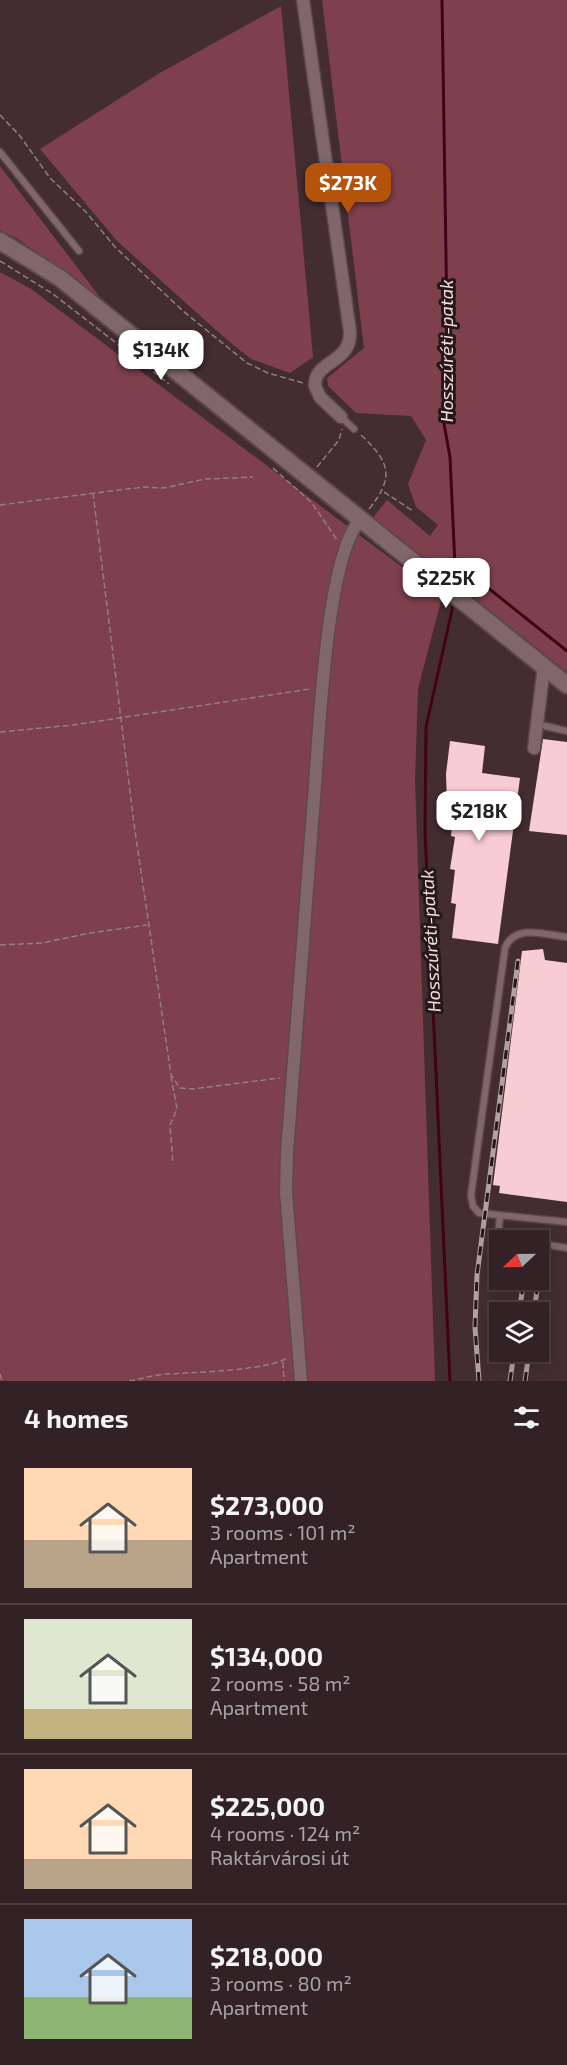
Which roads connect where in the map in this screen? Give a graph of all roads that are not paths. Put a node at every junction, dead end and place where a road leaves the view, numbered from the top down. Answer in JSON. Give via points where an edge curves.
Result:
{"nodes":[{"id":1,"x":303,"y":0,"type":"edge"},
{"id":2,"x":0,"y":152,"type":"edge"},
{"id":3,"x":0,"y":241,"type":"edge"},
{"id":4,"x":79,"y":251,"type":"dead end"},
{"id":5,"x":341,"y":417,"type":"joint"},
{"id":6,"x":354,"y":429,"type":"road end"},
{"id":7,"x":361,"y":519,"type":"junction"},
{"id":8,"x":544,"y":666,"type":"junction"},
{"id":9,"x":567,"y":685,"type":"edge"},
{"id":10,"x":545,"y":726,"type":"dead end"},
{"id":11,"x":567,"y":731,"type":"edge"},
{"id":12,"x":534,"y":748,"type":"dead end"},
{"id":13,"x":567,"y":937,"type":"edge"},
{"id":14,"x":500,"y":1216,"type":"junction"},
{"id":15,"x":567,"y":1222,"type":"edge"},
{"id":16,"x":499,"y":1230,"type":"edge"},
{"id":17,"x":549,"y":1245,"type":"edge"},
{"id":18,"x":567,"y":1248,"type":"edge"},
{"id":19,"x":302,"y":1381,"type":"edge"}],
"edges":[{"from":1,"to":5,"type":"street","via":[[350,332],[346,352],[316,377],[317,392]]},
{"from":2,"to":4,"type":"lane"},
{"from":3,"to":7,"type":"street","via":[[60,278]]},
{"from":5,"to":6,"type":"lane"},
{"from":7,"to":8,"type":"street"},
{"from":7,"to":19,"type":"street","via":[[344,552],[327,638],[292,1078],[286,1192]]},
{"from":8,"to":9,"type":"street"},
{"from":8,"to":12,"type":"street"},
{"from":10,"to":11,"type":"lane"},
{"from":13,"to":14,"type":"lane","via":[[520,932],[509,939],[505,948],[471,1195],[478,1213]]},
{"from":14,"to":15,"type":"lane"},
{"from":14,"to":16,"type":"lane"},
{"from":17,"to":18,"type":"lane"}]}
